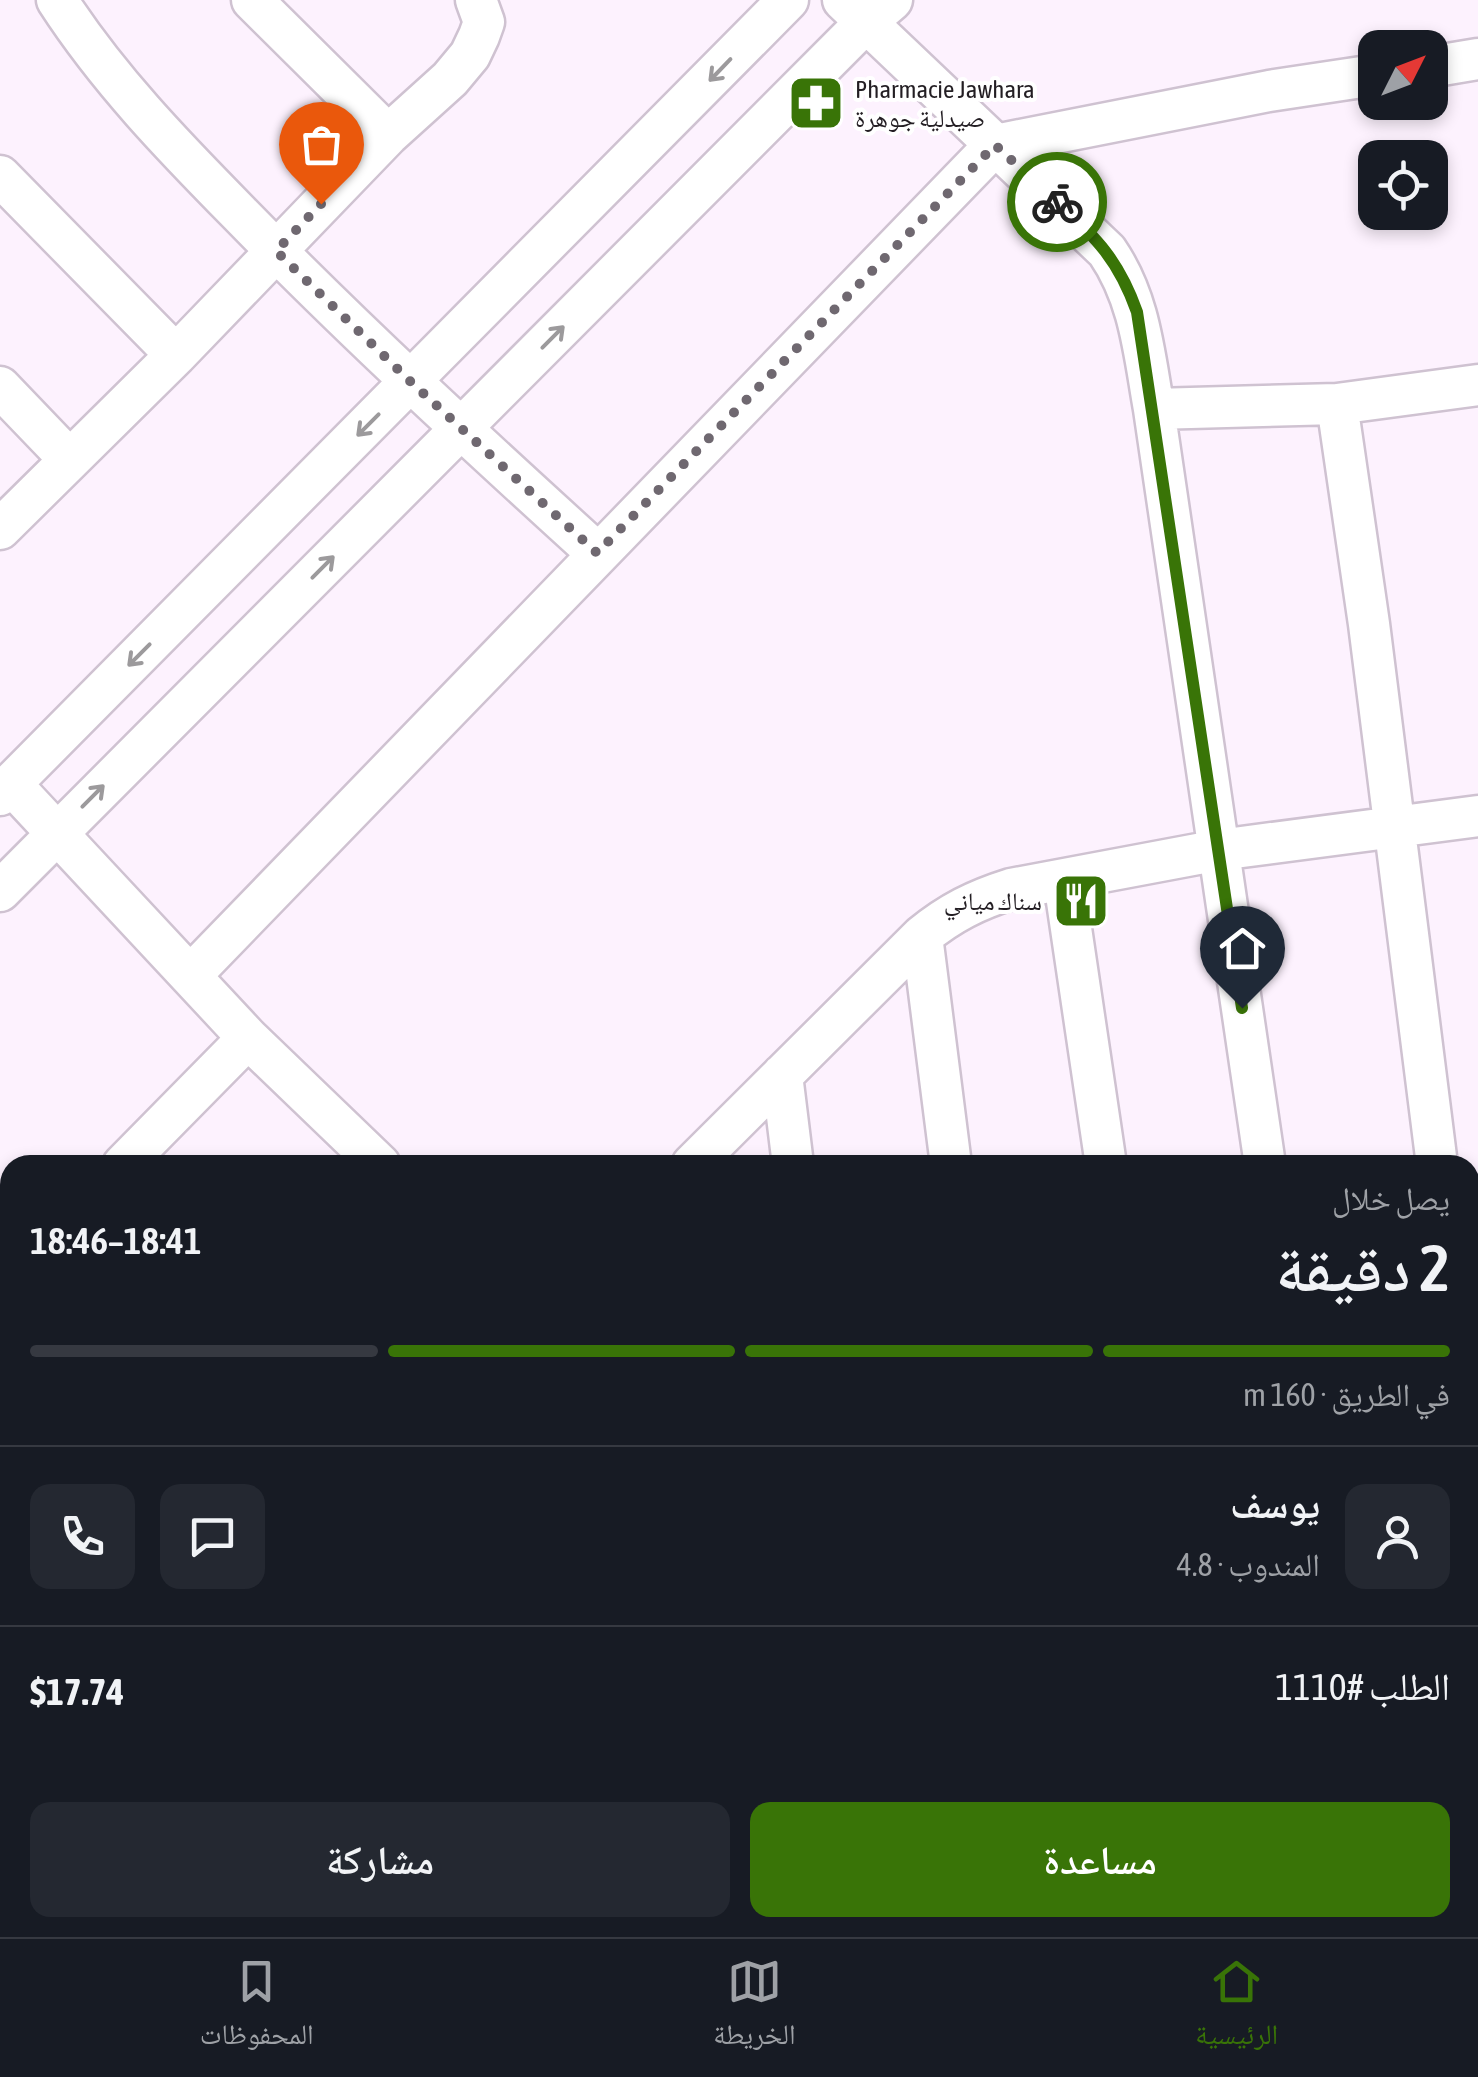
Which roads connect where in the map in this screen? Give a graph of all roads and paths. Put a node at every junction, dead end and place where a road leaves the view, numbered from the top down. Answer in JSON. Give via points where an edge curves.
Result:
{"nodes":[{"id":1,"x":57,"y":0,"type":"edge"},
{"id":2,"x":252,"y":0,"type":"edge"},
{"id":3,"x":476,"y":0,"type":"edge"},
{"id":4,"x":788,"y":0,"type":"edge"},
{"id":5,"x":867,"y":8,"type":"edge"},
{"id":6,"x":1478,"y":60,"type":"edge"},
{"id":7,"x":1448,"y":64,"type":"edge"},
{"id":8,"x":1358,"y":78,"type":"edge"},
{"id":9,"x":388,"y":135,"type":"junction"},
{"id":10,"x":995,"y":145,"type":"junction"},
{"id":11,"x":0,"y":176,"type":"edge"},
{"id":12,"x":276,"y":251,"type":"junction"},
{"id":13,"x":176,"y":356,"type":"junction"},
{"id":14,"x":411,"y":382,"type":"junction"},
{"id":15,"x":1478,"y":385,"type":"edge"},
{"id":16,"x":0,"y":387,"type":"edge"},
{"id":17,"x":1337,"y":404,"type":"junction"},
{"id":18,"x":1154,"y":409,"type":"junction"},
{"id":19,"x":462,"y":429,"type":"junction"},
{"id":20,"x":69,"y":459,"type":"junction"},
{"id":21,"x":0,"y":529,"type":"edge"},
{"id":22,"x":597,"y":553,"type":"junction"},
{"id":23,"x":6,"y":790,"type":"edge"},
{"id":24,"x":1478,"y":816,"type":"edge"},
{"id":25,"x":1392,"y":827,"type":"junction"},
{"id":26,"x":58,"y":832,"type":"junction"},
{"id":27,"x":1219,"y":850,"type":"junction"},
{"id":28,"x":1064,"y":881,"type":"junction"},
{"id":29,"x":0,"y":891,"type":"edge"},
{"id":30,"x":922,"y":936,"type":"junction"},
{"id":31,"x":191,"y":975,"type":"junction"},
{"id":32,"x":248,"y":1038,"type":"junction"},
{"id":33,"x":782,"y":1075,"type":"junction"},
{"id":34,"x":149,"y":1155,"type":"edge"},
{"id":35,"x":370,"y":1155,"type":"edge"},
{"id":36,"x":702,"y":1155,"type":"edge"},
{"id":37,"x":792,"y":1155,"type":"edge"},
{"id":38,"x":950,"y":1155,"type":"edge"},
{"id":39,"x":1105,"y":1155,"type":"edge"},
{"id":40,"x":1263,"y":1155,"type":"edge"},
{"id":41,"x":1436,"y":1155,"type":"edge"}],
"edges":[{"from":1,"to":12,"type":"street","via":[[154,126]]},
{"from":2,"to":9,"type":"street"},
{"from":3,"to":9,"type":"street","via":[[484,22],[470,55]]},
{"from":4,"to":14,"type":"street","one_way":true},
{"from":5,"to":10,"type":"street"},
{"from":19,"to":5,"type":"street","one_way":true},
{"from":6,"to":7,"type":"street"},
{"from":8,"to":10,"type":"street"},
{"from":9,"to":12,"type":"street"},
{"from":10,"to":18,"type":"street","via":[[1078,221],[1124,276]]},
{"from":10,"to":22,"type":"street"},
{"from":11,"to":13,"type":"street"},
{"from":12,"to":13,"type":"street"},
{"from":12,"to":14,"type":"street"},
{"from":13,"to":20,"type":"street"},
{"from":14,"to":19,"type":"street"},
{"from":14,"to":23,"type":"street","one_way":true},
{"from":15,"to":17,"type":"street"},
{"from":16,"to":20,"type":"street"},
{"from":17,"to":18,"type":"street"},
{"from":17,"to":25,"type":"street"},
{"from":18,"to":27,"type":"street"},
{"from":19,"to":22,"type":"street"},
{"from":26,"to":19,"type":"street","one_way":true},
{"from":20,"to":21,"type":"street"},
{"from":22,"to":31,"type":"street"},
{"from":23,"to":26,"type":"street"},
{"from":24,"to":25,"type":"street"},
{"from":25,"to":27,"type":"street"},
{"from":25,"to":41,"type":"street"},
{"from":26,"to":29,"type":"street"},
{"from":26,"to":31,"type":"street"},
{"from":27,"to":28,"type":"street"},
{"from":27,"to":40,"type":"street"},
{"from":28,"to":30,"type":"street","via":[[981,898]]},
{"from":28,"to":39,"type":"street"},
{"from":30,"to":33,"type":"street"},
{"from":30,"to":38,"type":"street"},
{"from":31,"to":32,"type":"street"},
{"from":32,"to":34,"type":"street"},
{"from":32,"to":35,"type":"street"},
{"from":33,"to":36,"type":"street"},
{"from":33,"to":37,"type":"street"}]}
